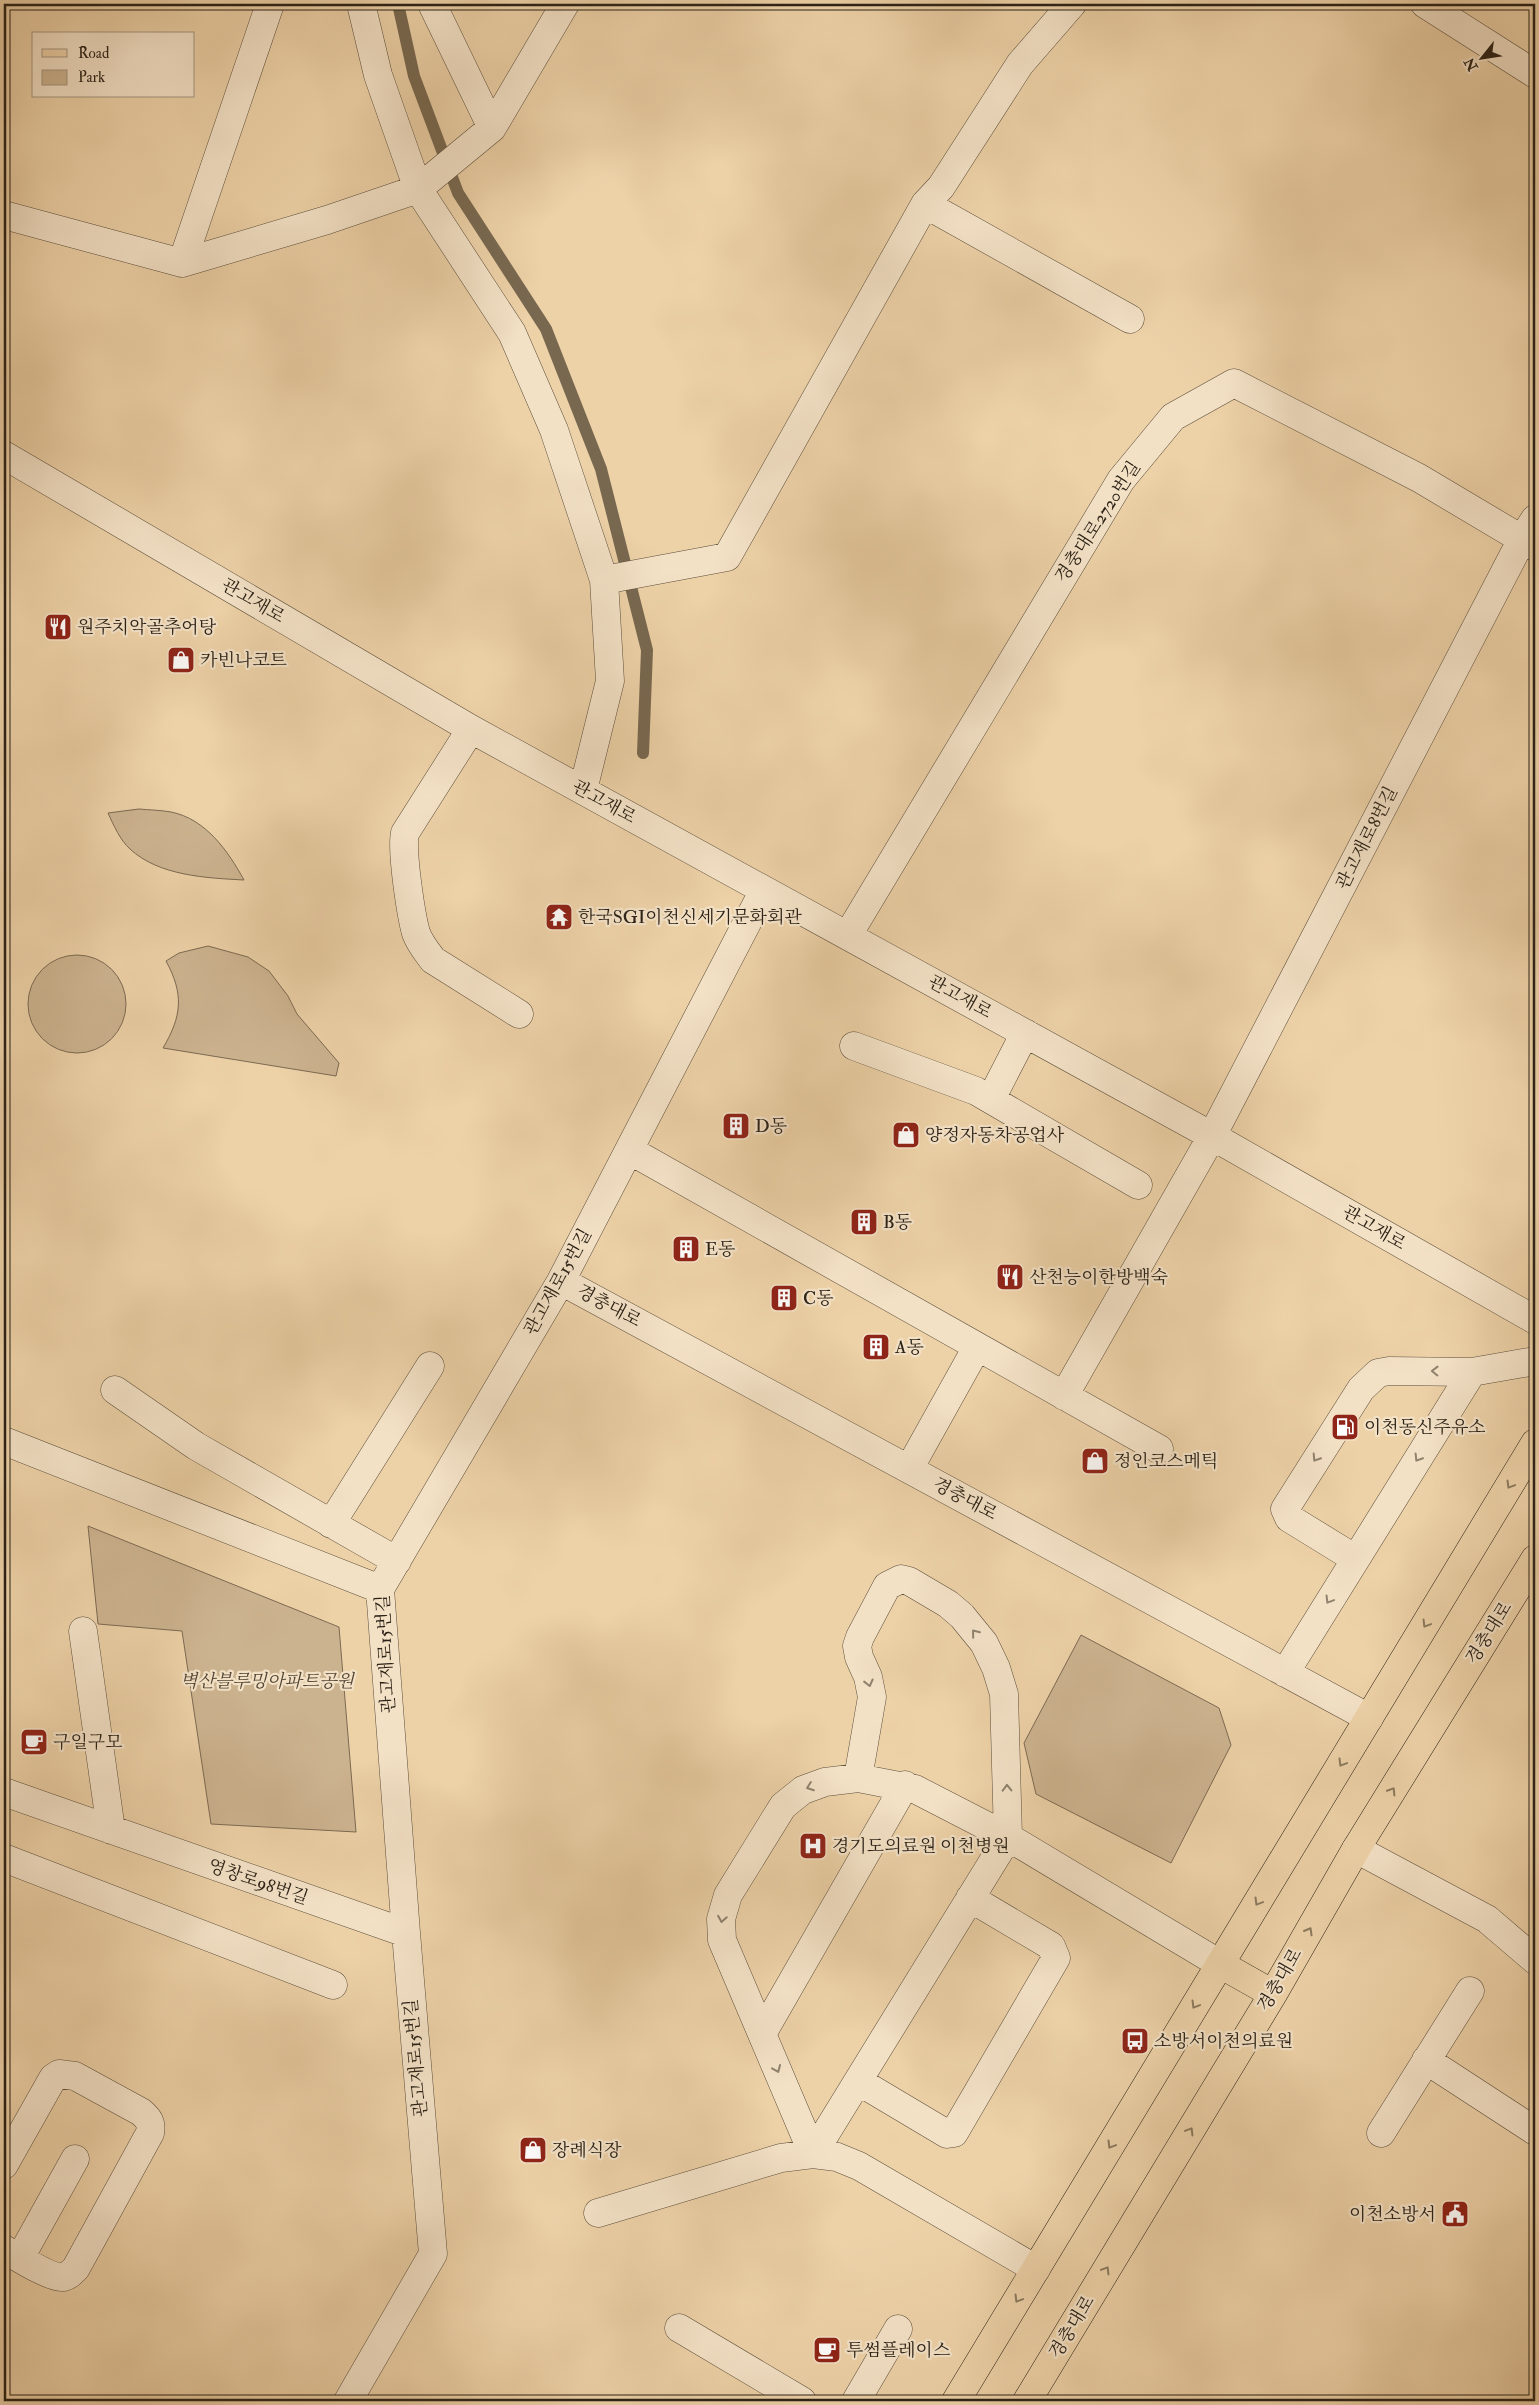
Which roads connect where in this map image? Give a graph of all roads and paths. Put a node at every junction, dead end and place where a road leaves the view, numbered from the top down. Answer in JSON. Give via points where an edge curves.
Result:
{"nodes":[{"id":1,"x":270,"y":4,"type":"edge"},
{"id":2,"x":361,"y":4,"type":"edge"},
{"id":3,"x":432,"y":4,"type":"edge"},
{"id":4,"x":565,"y":4,"type":"edge"},
{"id":5,"x":1072,"y":4,"type":"edge"},
{"id":6,"x":1425,"y":4,"type":"edge"},
{"id":7,"x":1535,"y":74,"type":"edge"},
{"id":8,"x":492,"y":128,"type":"junction"},
{"id":9,"x":425,"y":183,"type":"junction"},
{"id":10,"x":925,"y":204,"type":"junction"},
{"id":11,"x":4,"y":215,"type":"edge"},
{"id":12,"x":182,"y":263,"type":"junction"},
{"id":13,"x":1130,"y":319,"type":"dead end"},
{"id":14,"x":4,"y":455,"type":"edge"},
{"id":15,"x":1531,"y":535,"type":"edge"},
{"id":16,"x":610,"y":579,"type":"junction"},
{"id":17,"x":471,"y":729,"type":"junction"},
{"id":18,"x":583,"y":790,"type":"junction"},
{"id":19,"x":764,"y":890,"type":"junction"},
{"id":20,"x":848,"y":935,"type":"junction"},
{"id":21,"x":519,"y":1014,"type":"dead end"},
{"id":22,"x":1025,"y":1033,"type":"junction"},
{"id":23,"x":854,"y":1046,"type":"dead end"},
{"id":24,"x":991,"y":1099,"type":"junction"},
{"id":25,"x":1212,"y":1136,"type":"junction"},
{"id":26,"x":629,"y":1150,"type":"junction"},
{"id":27,"x":1138,"y":1185,"type":"dead end"},
{"id":28,"x":561,"y":1280,"type":"junction"},
{"id":29,"x":1535,"y":1320,"type":"edge"},
{"id":30,"x":977,"y":1346,"type":"junction"},
{"id":31,"x":1535,"y":1361,"type":"edge"},
{"id":32,"x":430,"y":1366,"type":"dead end"},
{"id":33,"x":1472,"y":1372,"type":"junction"},
{"id":34,"x":115,"y":1390,"type":"dead end"},
{"id":35,"x":1064,"y":1396,"type":"junction"},
{"id":36,"x":4,"y":1441,"type":"edge"},
{"id":37,"x":1535,"y":1443,"type":"edge"},
{"id":38,"x":1159,"y":1449,"type":"dead end"},
{"id":39,"x":909,"y":1469,"type":"junction"},
{"id":40,"x":331,"y":1524,"type":"junction"},
{"id":41,"x":1354,"y":1558,"type":"junction"},
{"id":42,"x":1535,"y":1559,"type":"edge"},
{"id":43,"x":397,"y":1561,"type":"junction"},
{"id":44,"x":380,"y":1589,"type":"junction"},
{"id":45,"x":83,"y":1631,"type":"dead end"},
{"id":46,"x":1285,"y":1673,"type":"junction"},
{"id":47,"x":1369,"y":1718,"type":"junction"},
{"id":48,"x":858,"y":1778,"type":"junction"},
{"id":49,"x":904,"y":1785,"type":"junction"},
{"id":50,"x":4,"y":1792,"type":"edge"},
{"id":51,"x":111,"y":1830,"type":"junction"},
{"id":52,"x":1008,"y":1837,"type":"junction"},
{"id":53,"x":1356,"y":1849,"type":"junction"},
{"id":54,"x":4,"y":1858,"type":"edge"},
{"id":55,"x":970,"y":1898,"type":"junction"},
{"id":56,"x":406,"y":1933,"type":"junction"},
{"id":57,"x":1535,"y":1960,"type":"edge"},
{"id":58,"x":1220,"y":1964,"type":"junction"},
{"id":59,"x":333,"y":1985,"type":"dead end"},
{"id":60,"x":1470,"y":1991,"type":"dead end"},
{"id":61,"x":1273,"y":1994,"type":"junction"},
{"id":62,"x":762,"y":2034,"type":"junction"},
{"id":63,"x":1426,"y":2060,"type":"junction"},
{"id":64,"x":858,"y":2081,"type":"junction"},
{"id":65,"x":1535,"y":2131,"type":"edge"},
{"id":66,"x":1381,"y":2133,"type":"dead end"},
{"id":67,"x":813,"y":2154,"type":"junction"},
{"id":68,"x":75,"y":2159,"type":"dead end"},
{"id":69,"x":4,"y":2165,"type":"edge"},
{"id":70,"x":598,"y":2213,"type":"dead end"},
{"id":71,"x":12,"y":2253,"type":"edge"},
{"id":72,"x":1036,"y":2269,"type":"junction"},
{"id":73,"x":678,"y":2328,"type":"dead end"},
{"id":74,"x":898,"y":2329,"type":"dead end"},
{"id":75,"x":348,"y":2401,"type":"edge"},
{"id":76,"x":802,"y":2401,"type":"edge"},
{"id":77,"x":856,"y":2401,"type":"edge"},
{"id":78,"x":956,"y":2401,"type":"edge"},
{"id":79,"x":1026,"y":2401,"type":"edge"}],
"edges":[{"from":1,"to":12,"type":"street"},
{"from":2,"to":9,"type":"street","via":[[378,75]]},
{"from":3,"to":8,"type":"street"},
{"from":4,"to":8,"type":"street"},
{"from":5,"to":10,"type":"street","via":[[1020,64],[941,187]]},
{"from":6,"to":7,"type":"street"},
{"from":8,"to":9,"type":"street"},
{"from":9,"to":12,"type":"street","via":[[327,220]]},
{"from":9,"to":16,"type":"street","via":[[512,333],[554,430]]},
{"from":10,"to":13,"type":"street"},
{"from":10,"to":16,"type":"street","via":[[727,557]]},
{"from":11,"to":12,"type":"street"},
{"from":14,"to":17,"type":"street","name":"관고재로"},
{"from":15,"to":20,"type":"street","name":"경충대로2720번길","via":[[1234,383],[1173,417],[1121,480]]},
{"from":15,"to":25,"type":"street","name":"관고재로8번길"},
{"from":16,"to":18,"type":"street","via":[[610,681]]},
{"from":17,"to":18,"type":"street","name":"관고재로"},
{"from":17,"to":21,"type":"street","via":[[405,833],[403,852],[416,933],[433,960]]},
{"from":18,"to":19,"type":"street","name":"관고재로"},
{"from":19,"to":20,"type":"street","name":"관고재로"},
{"from":19,"to":26,"type":"street","name":"관고재로15번길"},
{"from":20,"to":22,"type":"street","name":"관고재로"},
{"from":22,"to":24,"type":"street"},
{"from":22,"to":25,"type":"street","name":"관고재로"},
{"from":23,"to":24,"type":"street","via":[[954,1082]]},
{"from":24,"to":27,"type":"street"},
{"from":25,"to":29,"type":"street","name":"관고재로"},
{"from":25,"to":35,"type":"street"},
{"from":26,"to":28,"type":"street","name":"관고재로15번길"},
{"from":26,"to":30,"type":"street"},
{"from":28,"to":39,"type":"street","name":"경충대로"},
{"from":28,"to":43,"type":"street","name":"관고재로15번길"},
{"from":30,"to":35,"type":"street"},
{"from":30,"to":39,"type":"street"},
{"from":31,"to":33,"type":"street"},
{"from":32,"to":40,"type":"street"},
{"from":33,"to":41,"type":"street","one_way":true},
{"from":33,"to":41,"type":"street","one_way":true,"via":[[1378,1373],[1361,1388],[1285,1506],[1289,1518]]},
{"from":34,"to":40,"type":"street","via":[[196,1446]]},
{"from":35,"to":38,"type":"street"},
{"from":36,"to":44,"type":"street"},
{"from":37,"to":47,"type":"main road","one_way":true},
{"from":39,"to":46,"type":"street","name":"경충대로"},
{"from":40,"to":43,"type":"street"},
{"from":41,"to":46,"type":"street","one_way":true},
{"from":53,"to":42,"type":"main road","name":"경충대로","one_way":true},
{"from":43,"to":44,"type":"street","name":"관고재로15번길"},
{"from":44,"to":56,"type":"street","name":"관고재로15번길"},
{"from":45,"to":51,"type":"street"},
{"from":46,"to":47,"type":"street","name":"경충대로"},
{"from":47,"to":58,"type":"main road","one_way":true},
{"from":48,"to":49,"type":"street"},
{"from":52,"to":48,"type":"street","one_way":true,"via":[[1004,1694],[996,1668],[984,1643],[962,1616],[901,1579],[888,1586],[857,1646],[872,1696]]},
{"from":48,"to":62,"type":"street","one_way":true,"via":[[825,1782],[803,1790],[783,1806],[728,1895],[721,1919],[722,1940]]},
{"from":49,"to":52,"type":"street"},
{"from":49,"to":62,"type":"street"},
{"from":50,"to":51,"type":"street","name":"영창로98번길"},
{"from":51,"to":56,"type":"street","name":"영창로98번길"},
{"from":52,"to":55,"type":"street"},
{"from":52,"to":58,"type":"street"},
{"from":53,"to":57,"type":"street","via":[[1487,1918]]},
{"from":61,"to":53,"type":"main road","name":"경충대로","one_way":true},
{"from":54,"to":59,"type":"street"},
{"from":55,"to":64,"type":"street"},
{"from":55,"to":64,"type":"street","via":[[1051,1946],[1056,1958],[954,2133],[947,2134]]},
{"from":56,"to":75,"type":"street","name":"관고재로15번길","via":[[434,2254]]},
{"from":58,"to":61,"type":"main road"},
{"from":58,"to":72,"type":"main road","one_way":true},
{"from":60,"to":63,"type":"street"},
{"from":79,"to":61,"type":"main road","name":"경충대로","one_way":true},
{"from":62,"to":67,"type":"street","one_way":true},
{"from":63,"to":65,"type":"street"},
{"from":63,"to":66,"type":"street"},
{"from":64,"to":67,"type":"street"},
{"from":67,"to":70,"type":"street","via":[[781,2158]]},
{"from":67,"to":72,"type":"street","via":[[837,2157],[859,2166]]},
{"from":68,"to":71,"type":"street"},
{"from":69,"to":71,"type":"street","via":[[53,2078],[59,2074],[75,2076],[149,2118],[150,2134],[70,2274],[62,2278],[50,2274]]},
{"from":72,"to":78,"type":"main road","one_way":true},
{"from":73,"to":76,"type":"street"},
{"from":74,"to":77,"type":"street"}]}
